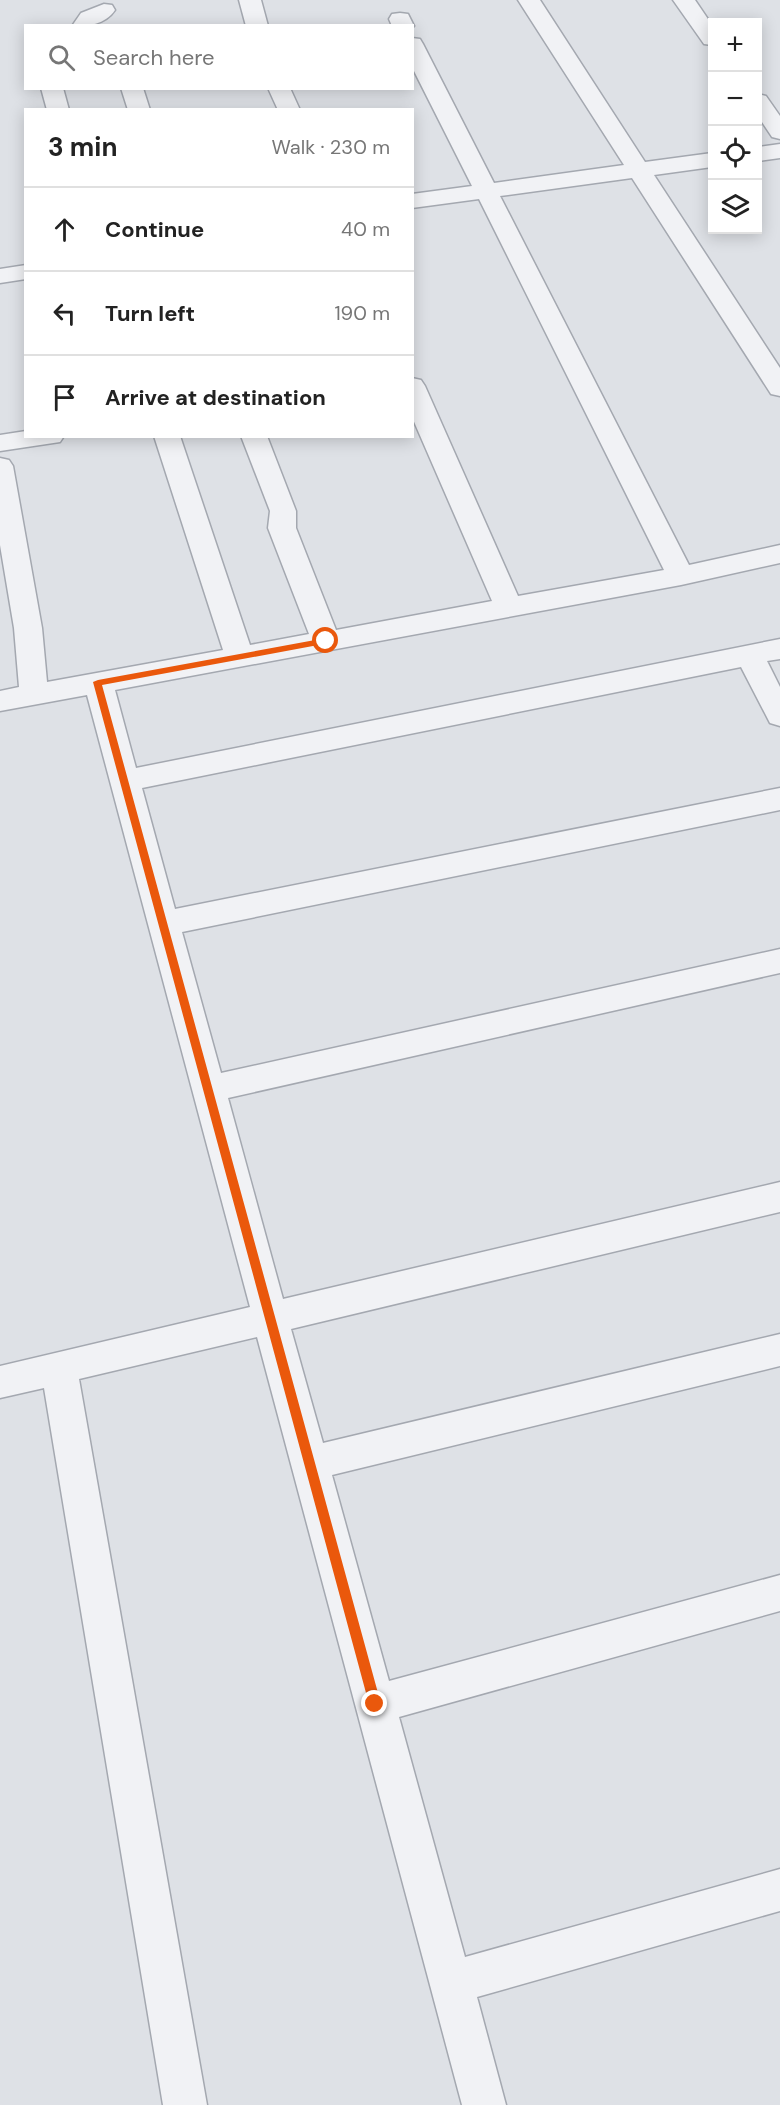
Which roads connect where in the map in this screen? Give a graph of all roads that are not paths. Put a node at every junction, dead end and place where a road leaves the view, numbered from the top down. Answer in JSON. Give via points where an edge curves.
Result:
{"nodes":[{"id":1,"x":250,"y":0,"type":"edge"},
{"id":2,"x":529,"y":0,"type":"edge"},
{"id":3,"x":684,"y":0,"type":"edge"},
{"id":4,"x":105,"y":12,"type":"edge"},
{"id":5,"x":84,"y":24,"type":"edge"},
{"id":6,"x":256,"y":24,"type":"edge"},
{"id":7,"x":708,"y":33,"type":"edge"},
{"id":8,"x":414,"y":48,"type":"edge"},
{"id":9,"x":53,"y":90,"type":"edge"},
{"id":10,"x":133,"y":90,"type":"edge"},
{"id":11,"x":280,"y":90,"type":"edge"},
{"id":12,"x":762,"y":107,"type":"edge"},
{"id":13,"x":57,"y":108,"type":"edge"},
{"id":14,"x":138,"y":108,"type":"edge"},
{"id":15,"x":288,"y":108,"type":"edge"},
{"id":16,"x":780,"y":132,"type":"edge"},
{"id":17,"x":780,"y":151,"type":"edge"},
{"id":18,"x":762,"y":153,"type":"edge"},
{"id":19,"x":708,"y":161,"type":"edge"},
{"id":20,"x":638,"y":170,"type":"junction"},
{"id":21,"x":487,"y":191,"type":"junction"},
{"id":22,"x":414,"y":201,"type":"edge"},
{"id":23,"x":24,"y":272,"type":"edge"},
{"id":24,"x":0,"y":276,"type":"edge"},
{"id":25,"x":780,"y":388,"type":"edge"},
{"id":26,"x":414,"y":391,"type":"edge"},
{"id":27,"x":38,"y":438,"type":"edge"},
{"id":28,"x":168,"y":438,"type":"edge"},
{"id":29,"x":255,"y":438,"type":"edge"},
{"id":30,"x":0,"y":444,"type":"edge"},
{"id":31,"x":0,"y":466,"type":"edge"},
{"id":32,"x":780,"y":554,"type":"edge"},
{"id":33,"x":681,"y":576,"type":"junction"},
{"id":34,"x":508,"y":607,"type":"junction"},
{"id":35,"x":28,"y":628,"type":"junction"},
{"id":36,"x":0,"y":633,"type":"edge"},
{"id":37,"x":326,"y":641,"type":"junction"},
{"id":38,"x":780,"y":650,"type":"edge"},
{"id":39,"x":749,"y":654,"type":"junction"},
{"id":40,"x":239,"y":657,"type":"junction"},
{"id":41,"x":98,"y":682,"type":"junction"},
{"id":42,"x":34,"y":694,"type":"junction"},
{"id":43,"x":0,"y":701,"type":"edge"},
{"id":44,"x":780,"y":716,"type":"edge"},
{"id":45,"x":124,"y":781,"type":"junction"},
{"id":46,"x":780,"y":799,"type":"edge"},
{"id":47,"x":163,"y":924,"type":"junction"},
{"id":48,"x":780,"y":961,"type":"edge"},
{"id":49,"x":208,"y":1089,"type":"junction"},
{"id":50,"x":780,"y":1197,"type":"edge"},
{"id":51,"x":270,"y":1318,"type":"junction"},
{"id":52,"x":780,"y":1350,"type":"edge"},
{"id":53,"x":59,"y":1368,"type":"junction"},
{"id":54,"x":0,"y":1382,"type":"edge"},
{"id":55,"x":309,"y":1463,"type":"junction"},
{"id":56,"x":780,"y":1593,"type":"edge"},
{"id":57,"x":375,"y":1704,"type":"junction"},
{"id":58,"x":780,"y":1890,"type":"edge"},
{"id":59,"x":451,"y":1983,"type":"junction"},
{"id":60,"x":185,"y":2105,"type":"edge"},
{"id":61,"x":484,"y":2105,"type":"edge"}],
"edges":[{"from":1,"to":6,"type":"street"},
{"from":2,"to":20,"type":"street"},
{"from":3,"to":7,"type":"street"},
{"from":4,"to":5,"type":"street"},
{"from":8,"to":21,"type":"street"},
{"from":9,"to":13,"type":"street"},
{"from":10,"to":14,"type":"street"},
{"from":11,"to":15,"type":"street"},
{"from":12,"to":16,"type":"street"},
{"from":17,"to":18,"type":"street"},
{"from":19,"to":20,"type":"street"},
{"from":20,"to":21,"type":"street"},
{"from":20,"to":25,"type":"street"},
{"from":21,"to":22,"type":"street"},
{"from":21,"to":33,"type":"street"},
{"from":23,"to":24,"type":"street"},
{"from":26,"to":34,"type":"street"},
{"from":27,"to":30,"type":"street"},
{"from":28,"to":40,"type":"street"},
{"from":29,"to":37,"type":"street","via":[[283,511],[282,528]]},
{"from":31,"to":35,"type":"street"},
{"from":32,"to":33,"type":"street"},
{"from":33,"to":34,"type":"street"},
{"from":34,"to":37,"type":"street"},
{"from":35,"to":36,"type":"street"},
{"from":35,"to":42,"type":"street"},
{"from":37,"to":40,"type":"street"},
{"from":38,"to":39,"type":"street"},
{"from":39,"to":44,"type":"street"},
{"from":39,"to":45,"type":"street"},
{"from":40,"to":41,"type":"street"},
{"from":41,"to":42,"type":"street"},
{"from":41,"to":45,"type":"street"},
{"from":42,"to":43,"type":"street"},
{"from":45,"to":47,"type":"street"},
{"from":46,"to":47,"type":"street"},
{"from":47,"to":49,"type":"street"},
{"from":48,"to":49,"type":"street"},
{"from":49,"to":51,"type":"street"},
{"from":50,"to":51,"type":"street"},
{"from":51,"to":53,"type":"street"},
{"from":51,"to":55,"type":"street"},
{"from":52,"to":55,"type":"street"},
{"from":53,"to":54,"type":"street"},
{"from":53,"to":60,"type":"street"},
{"from":55,"to":57,"type":"street"},
{"from":56,"to":57,"type":"street"},
{"from":57,"to":59,"type":"street"},
{"from":58,"to":59,"type":"street"},
{"from":59,"to":61,"type":"street"}]}
